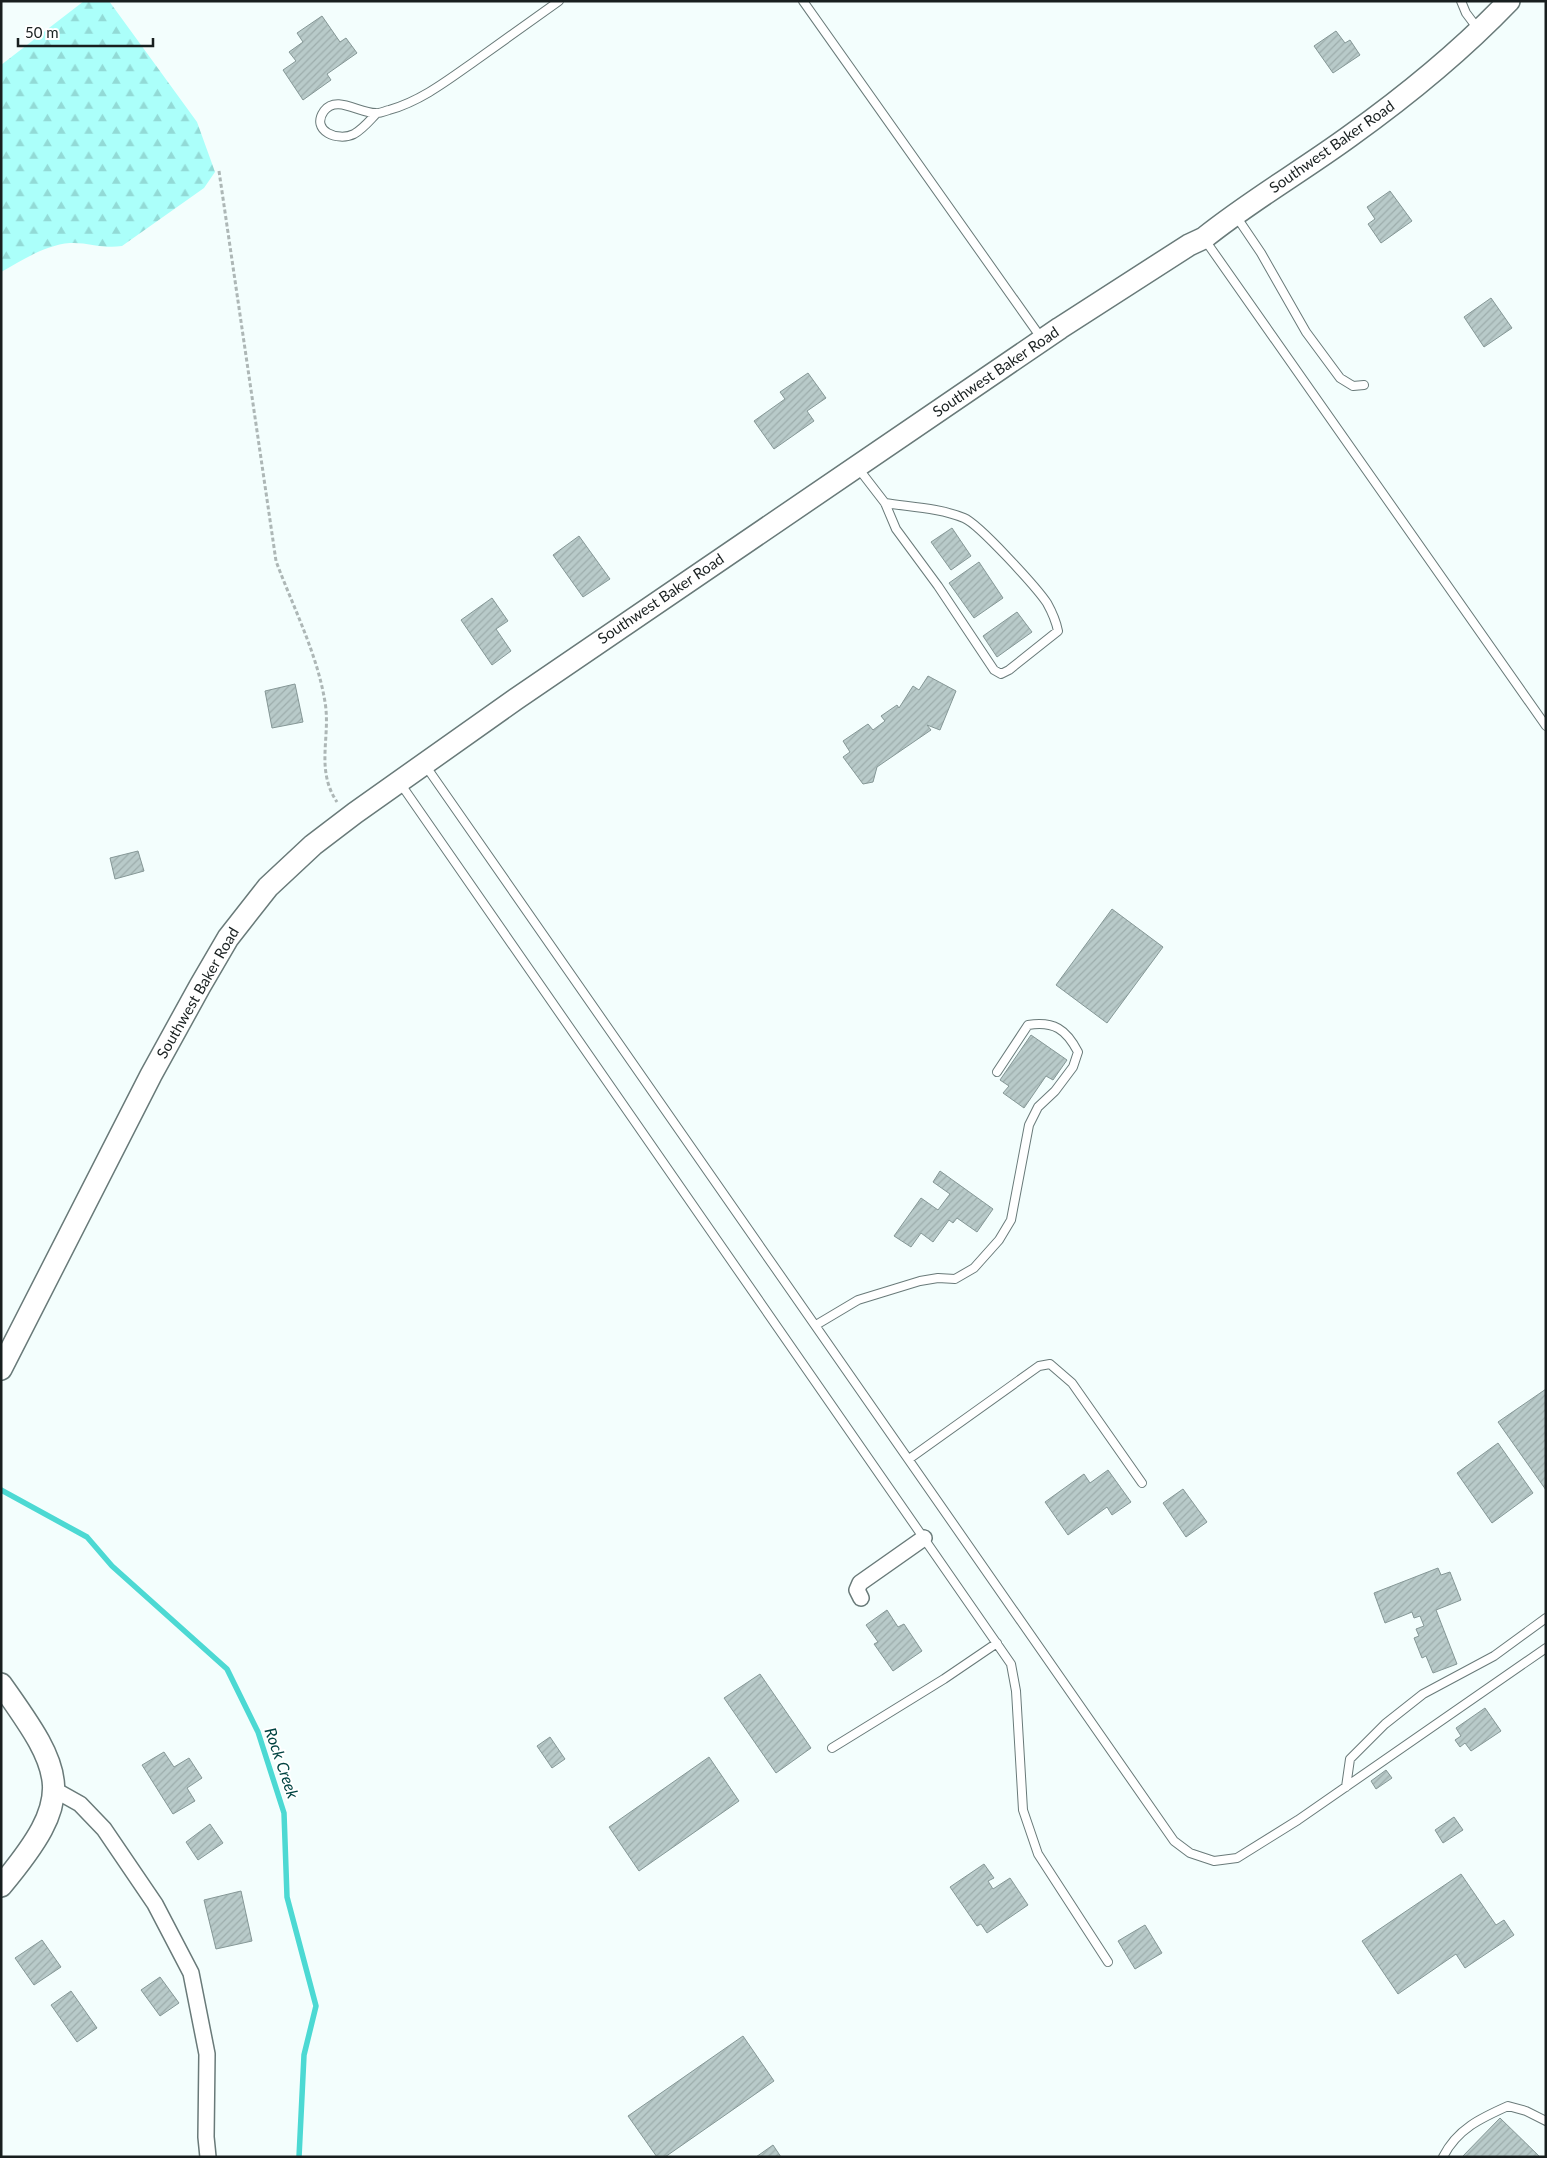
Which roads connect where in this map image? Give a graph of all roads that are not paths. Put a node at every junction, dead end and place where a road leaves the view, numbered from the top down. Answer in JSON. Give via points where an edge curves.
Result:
{"nodes":[{"id":1,"x":559,"y":1,"type":"edge"},
{"id":2,"x":803,"y":1,"type":"edge"},
{"id":3,"x":1461,"y":1,"type":"edge"},
{"id":4,"x":1509,"y":1,"type":"edge"},
{"id":5,"x":1479,"y":31,"type":"junction"},
{"id":6,"x":377,"y":113,"type":"junction"},
{"id":7,"x":1235,"y":215,"type":"junction"},
{"id":8,"x":1204,"y":238,"type":"junction"},
{"id":9,"x":1043,"y":340,"type":"junction"},
{"id":10,"x":1364,"y":385,"type":"dead end"},
{"id":11,"x":857,"y":466,"type":"junction"},
{"id":12,"x":885,"y":504,"type":"junction"},
{"id":13,"x":1546,"y":726,"type":"edge"},
{"id":14,"x":424,"y":764,"type":"junction"},
{"id":15,"x":399,"y":782,"type":"junction"},
{"id":16,"x":997,"y":1072,"type":"dead end"},
{"id":17,"x":816,"y":1325,"type":"junction"},
{"id":18,"x":1,"y":1369,"type":"edge"},
{"id":19,"x":909,"y":1459,"type":"junction"},
{"id":20,"x":1142,"y":1483,"type":"dead end"},
{"id":21,"x":924,"y":1538,"type":"junction"},
{"id":22,"x":861,"y":1598,"type":"dead end"},
{"id":23,"x":1546,"y":1618,"type":"edge"},
{"id":24,"x":997,"y":1644,"type":"junction"},
{"id":25,"x":1546,"y":1648,"type":"edge"},
{"id":26,"x":1,"y":1684,"type":"edge"},
{"id":27,"x":832,"y":1748,"type":"dead end"},
{"id":28,"x":1346,"y":1787,"type":"junction"},
{"id":29,"x":55,"y":1790,"type":"junction"},
{"id":30,"x":1,"y":1886,"type":"edge"},
{"id":31,"x":1108,"y":1962,"type":"dead end"},
{"id":32,"x":1546,"y":2121,"type":"edge"},
{"id":33,"x":208,"y":2157,"type":"edge"},
{"id":34,"x":1443,"y":2157,"type":"edge"}],
"edges":[{"from":1,"to":6,"type":"lane","via":[[423,97]]},
{"from":2,"to":9,"type":"lane"},
{"from":3,"to":5,"type":"lane"},
{"from":4,"to":5,"type":"main road","name":"Southwest Baker Road"},
{"from":5,"to":7,"type":"main road","name":"Southwest Baker Road","via":[[1376,117]]},
{"from":6,"to":6,"type":"lane","via":[[342,104],[332,105],[324,112],[321,123],[331,136],[342,137],[354,134]]},
{"from":7,"to":8,"type":"main road","name":"Southwest Baker Road"},
{"from":7,"to":10,"type":"lane","via":[[1261,253],[1306,332],[1340,378],[1353,386]]},
{"from":8,"to":9,"type":"main road","name":"Southwest Baker Road"},
{"from":8,"to":13,"type":"lane"},
{"from":9,"to":11,"type":"main road","name":"Southwest Baker Road"},
{"from":11,"to":12,"type":"lane"},
{"from":11,"to":14,"type":"main road","name":"Southwest Baker Road"},
{"from":12,"to":12,"type":"lane","via":[[896,529],[994,670],[1001,674],[1008,670],[1058,631],[1046,602],[986,534],[966,518]]},
{"from":14,"to":15,"type":"main road","name":"Southwest Baker Road"},
{"from":14,"to":17,"type":"lane"},
{"from":15,"to":18,"type":"main road","name":"Southwest Baker Road","via":[[313,845],[268,887],[218,953],[151,1075]]},
{"from":15,"to":21,"type":"lane"},
{"from":16,"to":17,"type":"lane","via":[[1028,1025],[1043,1022],[1057,1027],[1071,1039],[1078,1052],[1073,1067],[1038,1107],[1029,1125],[1011,1220],[999,1240],[974,1268],[955,1279],[920,1281],[858,1300]]},
{"from":17,"to":19,"type":"lane"},
{"from":19,"to":20,"type":"lane","via":[[1038,1366],[1050,1364],[1072,1383]]},
{"from":19,"to":28,"type":"lane","via":[[1174,1841],[1190,1853],[1214,1861],[1238,1858]]},
{"from":21,"to":22,"type":"street","via":[[860,1583],[857,1590]]},
{"from":21,"to":24,"type":"lane"},
{"from":23,"to":28,"type":"lane","via":[[1494,1656],[1423,1694],[1385,1724],[1350,1759]]},
{"from":24,"to":27,"type":"lane"},
{"from":24,"to":31,"type":"lane","via":[[1011,1664],[1016,1691],[1023,1810],[1028,1828],[1038,1854]]},
{"from":25,"to":28,"type":"lane"},
{"from":26,"to":29,"type":"main road","via":[[37,1735],[50,1764]]},
{"from":29,"to":30,"type":"main road","via":[[50,1811],[34,1845]]},
{"from":29,"to":33,"type":"street","via":[[80,1804],[104,1829],[155,1904],[191,1974],[207,2054]]},
{"from":32,"to":34,"type":"lane","via":[[1508,2106],[1473,2122],[1448,2146]]}]}
